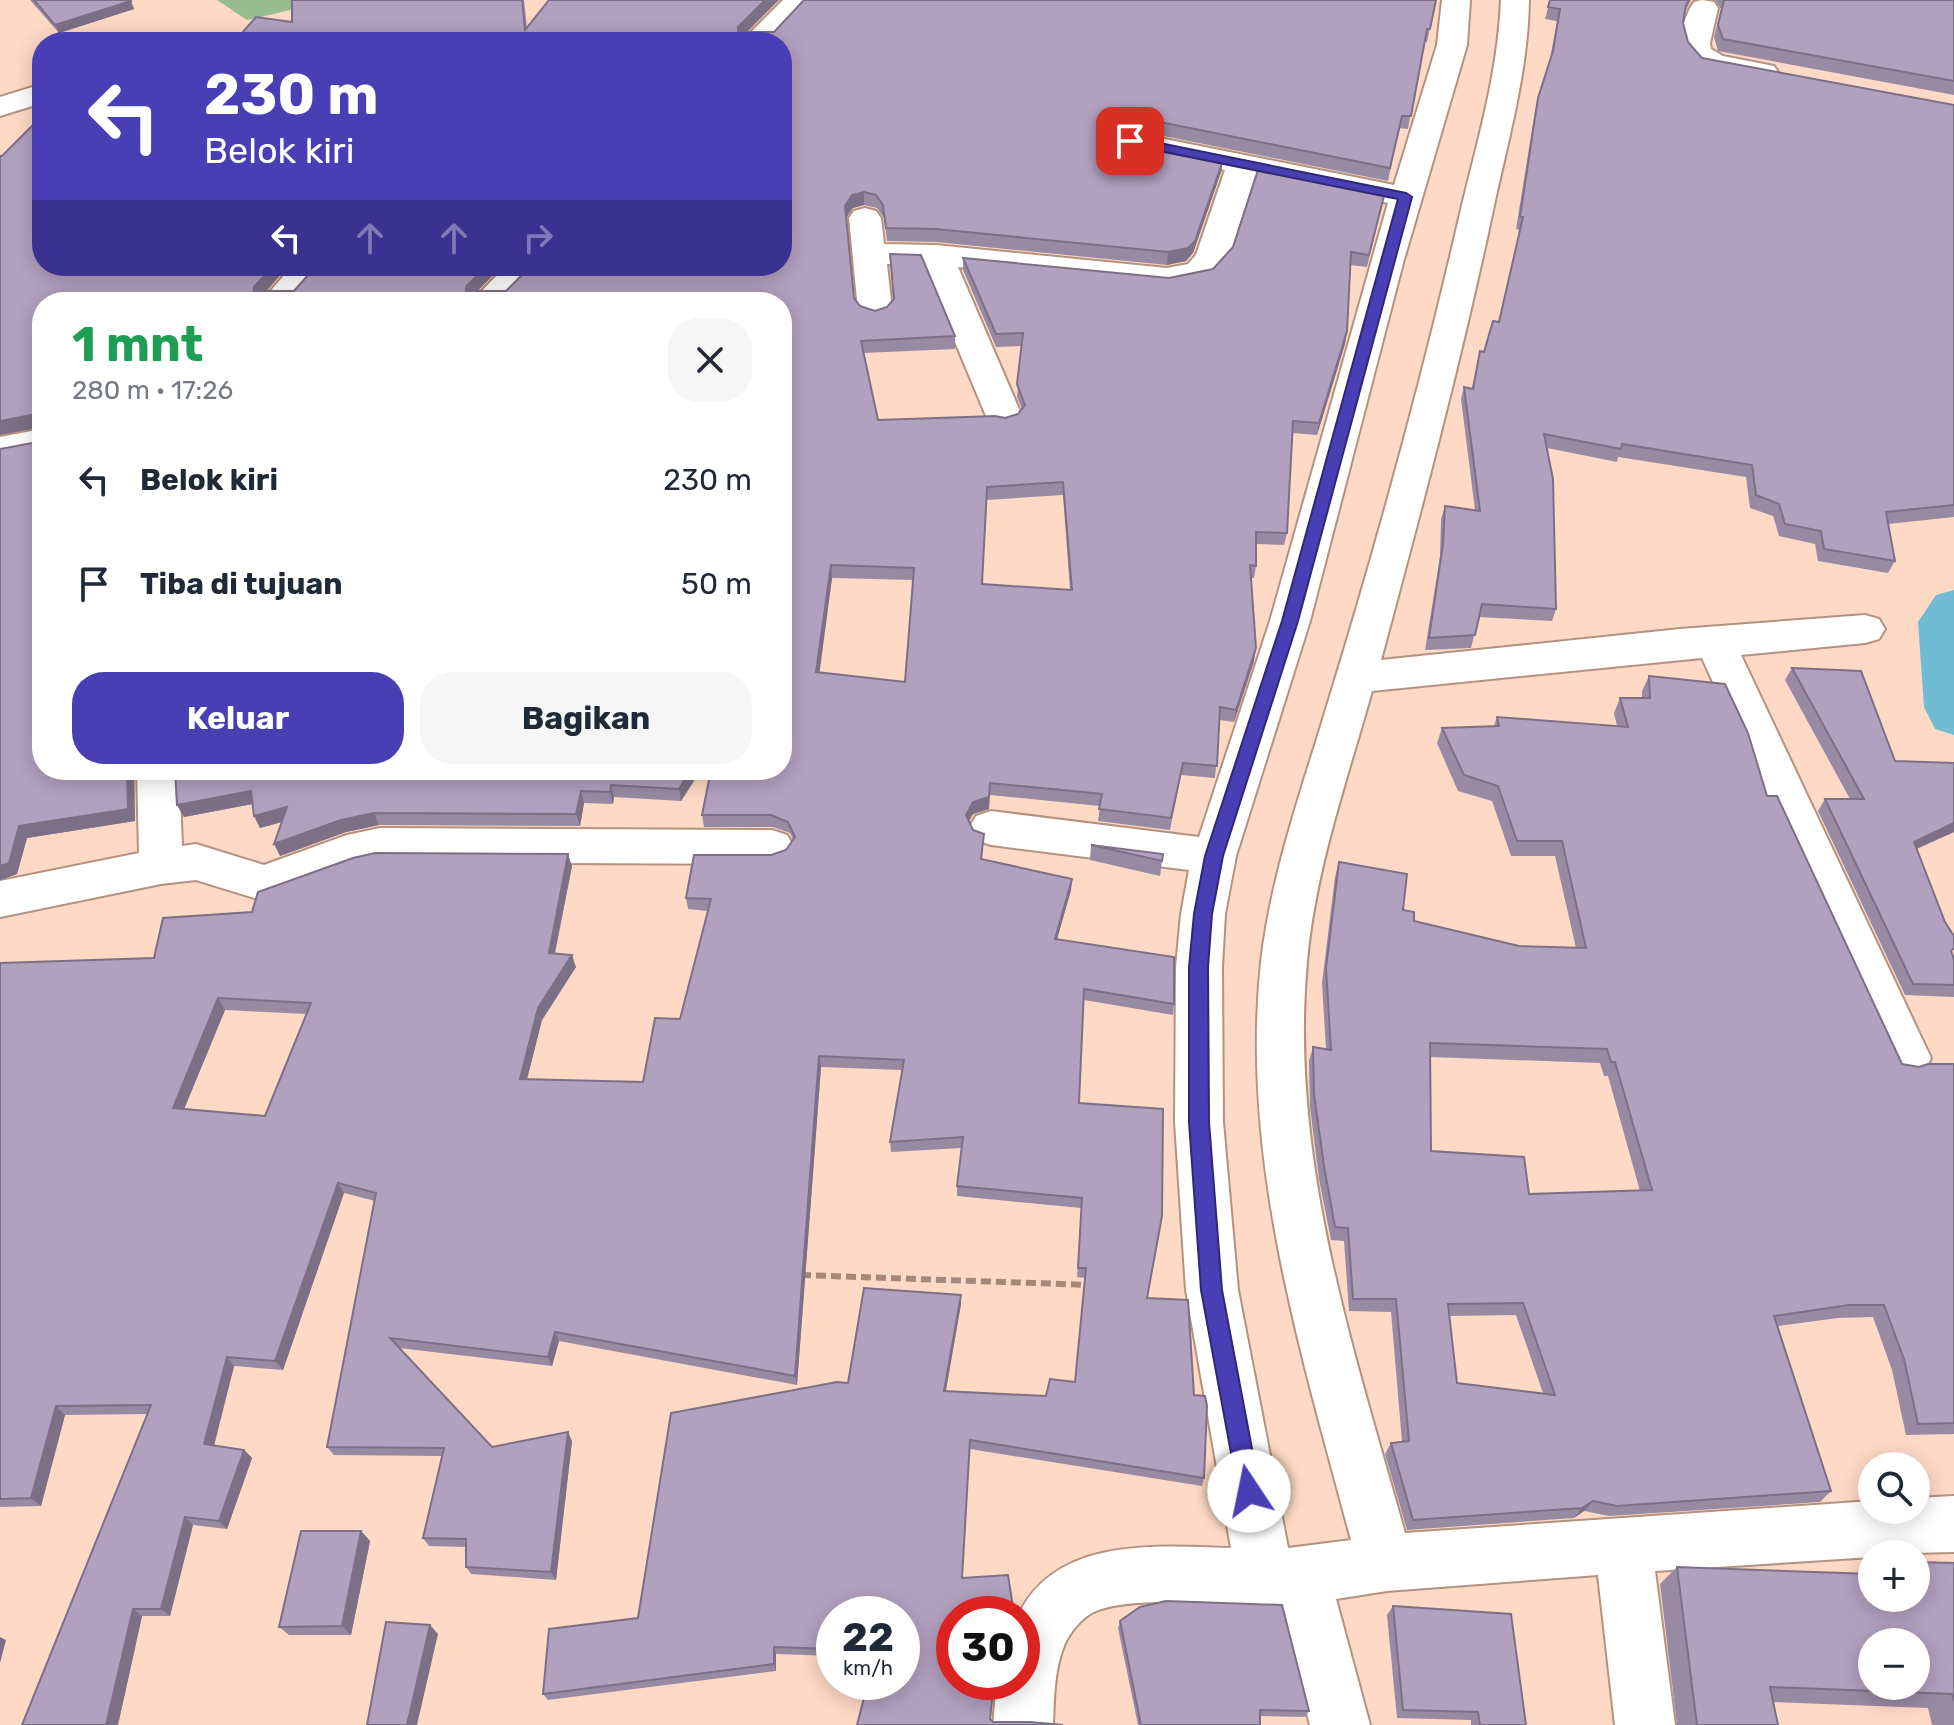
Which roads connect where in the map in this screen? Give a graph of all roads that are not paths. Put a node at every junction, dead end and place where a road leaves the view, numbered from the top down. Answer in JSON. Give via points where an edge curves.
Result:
{"nodes":[{"id":1,"x":799,"y":0,"type":"edge"},
{"id":2,"x":1456,"y":0,"type":"edge"},
{"id":3,"x":1515,"y":0,"type":"edge"},
{"id":4,"x":1704,"y":8,"type":"dead end"},
{"id":5,"x":766,"y":32,"type":"edge"},
{"id":6,"x":1795,"y":78,"type":"edge"},
{"id":7,"x":32,"y":96,"type":"edge"},
{"id":8,"x":0,"y":107,"type":"edge"},
{"id":9,"x":1130,"y":141,"type":"edge"},
{"id":10,"x":1243,"y":163,"type":"junction"},
{"id":11,"x":1406,"y":197,"type":"junction"},
{"id":12,"x":865,"y":218,"type":"dead end"},
{"id":13,"x":869,"y":254,"type":"junction"},
{"id":14,"x":936,"y":255,"type":"junction"},
{"id":15,"x":301,"y":276,"type":"edge"},
{"id":16,"x":515,"y":276,"type":"edge"},
{"id":17,"x":287,"y":292,"type":"edge"},
{"id":18,"x":498,"y":292,"type":"edge"},
{"id":19,"x":875,"y":310,"type":"edge"},
{"id":20,"x":1004,"y":416,"type":"edge"},
{"id":21,"x":32,"y":443,"type":"edge"},
{"id":22,"x":0,"y":449,"type":"edge"},
{"id":23,"x":1865,"y":629,"type":"dead end"},
{"id":24,"x":1716,"y":644,"type":"junction"},
{"id":25,"x":1356,"y":678,"type":"junction"},
{"id":26,"x":158,"y":780,"type":"edge"},
{"id":27,"x":991,"y":828,"type":"dead end"},
{"id":28,"x":772,"y":847,"type":"dead end"},
{"id":29,"x":1214,"y":856,"type":"junction"},
{"id":30,"x":161,"y":866,"type":"junction"},
{"id":31,"x":0,"y":899,"type":"edge"},
{"id":32,"x":1907,"y":1058,"type":"dead end"},
{"id":33,"x":1954,"y":1524,"type":"edge"},
{"id":34,"x":1623,"y":1544,"type":"junction"},
{"id":35,"x":1380,"y":1564,"type":"junction"},
{"id":36,"x":1293,"y":1575,"type":"junction"},
{"id":37,"x":1023,"y":1725,"type":"edge"},
{"id":38,"x":1340,"y":1725,"type":"edge"},
{"id":39,"x":1645,"y":1725,"type":"edge"}],
"edges":[{"from":1,"to":5,"type":"street"},
{"from":2,"to":11,"type":"street","via":[[1452,45]]},
{"from":3,"to":25,"type":"street","via":[[1506,76],[1464,273]]},
{"from":4,"to":6,"type":"street","via":[[1695,43],[1701,56]]},
{"from":7,"to":8,"type":"street"},
{"from":9,"to":10,"type":"street"},
{"from":10,"to":11,"type":"street"},
{"from":10,"to":14,"type":"street","via":[[1212,258],[1195,273],[1152,277]]},
{"from":11,"to":29,"type":"street","via":[[1290,621]]},
{"from":12,"to":13,"type":"street"},
{"from":13,"to":14,"type":"street"},
{"from":13,"to":19,"type":"street"},
{"from":14,"to":20,"type":"street"},
{"from":15,"to":17,"type":"street"},
{"from":16,"to":18,"type":"street"},
{"from":21,"to":22,"type":"street"},
{"from":23,"to":24,"type":"street"},
{"from":24,"to":25,"type":"street"},
{"from":24,"to":32,"type":"street"},
{"from":25,"to":35,"type":"street","via":[[1317,800],[1297,892],[1284,962],[1280,1075],[1311,1285]]},
{"from":26,"to":30,"type":"street"},
{"from":27,"to":29,"type":"street"},
{"from":28,"to":30,"type":"street","via":[[380,845],[264,883],[196,862]]},
{"from":29,"to":36,"type":"street","via":[[1199,967],[1199,1122],[1212,1290]]},
{"from":30,"to":31,"type":"street"},
{"from":33,"to":34,"type":"street"},
{"from":34,"to":35,"type":"street"},
{"from":34,"to":39,"type":"street"},
{"from":35,"to":36,"type":"street"},
{"from":36,"to":37,"type":"street","via":[[1122,1578],[1078,1589],[1051,1614],[1034,1646]]},
{"from":36,"to":38,"type":"street"}]}
